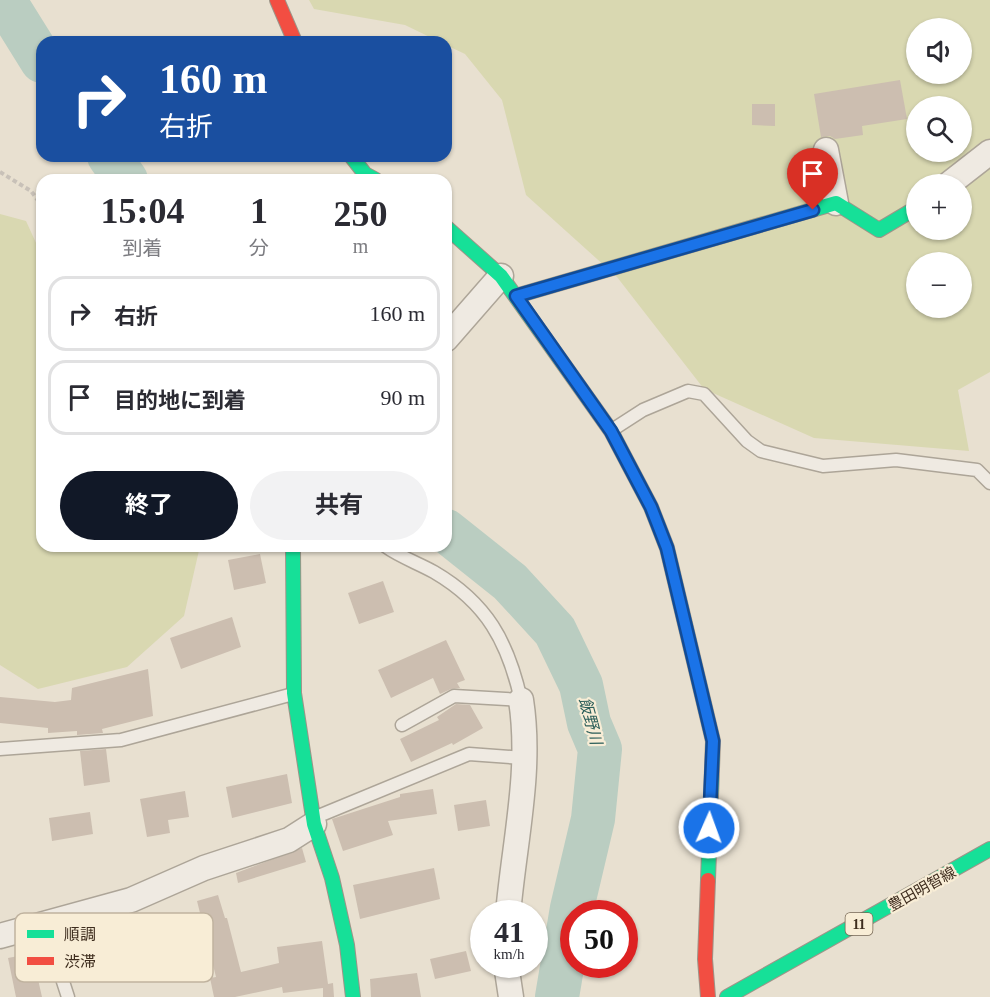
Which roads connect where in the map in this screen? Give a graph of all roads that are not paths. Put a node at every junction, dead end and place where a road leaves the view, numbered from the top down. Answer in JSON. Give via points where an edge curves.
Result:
{"nodes":[{"id":1,"x":277,"y":0,"type":"edge"},
{"id":2,"x":292,"y":36,"type":"edge"},
{"id":3,"x":826,"y":150,"type":"dead end"},
{"id":4,"x":990,"y":152,"type":"edge"},
{"id":5,"x":356,"y":162,"type":"edge"},
{"id":6,"x":365,"y":174,"type":"edge"},
{"id":7,"x":962,"y":174,"type":"edge"},
{"id":8,"x":836,"y":203,"type":"junction"},
{"id":9,"x":906,"y":214,"type":"edge"},
{"id":10,"x":452,"y":232,"type":"edge"},
{"id":11,"x":501,"y":276,"type":"junction"},
{"id":12,"x":516,"y":296,"type":"junction"},
{"id":13,"x":452,"y":332,"type":"edge"},
{"id":14,"x":611,"y":431,"type":"junction"},
{"id":15,"x":990,"y":483,"type":"edge"},
{"id":16,"x":293,"y":552,"type":"edge"},
{"id":17,"x":396,"y":552,"type":"edge"},
{"id":18,"x":294,"y":693,"type":"junction"},
{"id":19,"x":521,"y":700,"type":"junction"},
{"id":20,"x":402,"y":724,"type":"dead end"},
{"id":21,"x":0,"y":749,"type":"edge"},
{"id":22,"x":523,"y":758,"type":"junction"},
{"id":23,"x":314,"y":824,"type":"junction"},
{"id":24,"x":990,"y":849,"type":"edge"},
{"id":25,"x":510,"y":900,"type":"edge"},
{"id":26,"x":88,"y":913,"type":"edge"},
{"id":27,"x":15,"y":933,"type":"edge"},
{"id":28,"x":0,"y":936,"type":"edge"},
{"id":29,"x":509,"y":978,"type":"edge"},
{"id":30,"x":63,"y":982,"type":"edge"},
{"id":31,"x":68,"y":997,"type":"edge"},
{"id":32,"x":353,"y":997,"type":"edge"},
{"id":33,"x":512,"y":997,"type":"edge"},
{"id":34,"x":708,"y":997,"type":"edge"},
{"id":35,"x":727,"y":997,"type":"edge"}],
"edges":[{"from":1,"to":2,"type":"main road"},
{"from":3,"to":8,"type":"street"},
{"from":4,"to":7,"type":"street"},
{"from":5,"to":6,"type":"main road"},
{"from":8,"to":9,"type":"main road","via":[[879,230]]},
{"from":8,"to":12,"type":"main road"},
{"from":10,"to":11,"type":"main road"},
{"from":11,"to":12,"type":"main road"},
{"from":11,"to":13,"type":"street"},
{"from":12,"to":14,"type":"main road"},
{"from":14,"to":15,"type":"lane","via":[[643,410],[688,391],[704,394],[761,451],[824,466],[896,460],[977,470]]},
{"from":14,"to":34,"type":"main road","via":[[651,507],[667,548],[713,741],[705,959]]},
{"from":16,"to":18,"type":"main road"},
{"from":17,"to":19,"type":"lane","via":[[471,599],[501,636],[514,666]]},
{"from":18,"to":21,"type":"lane","via":[[121,740]]},
{"from":18,"to":23,"type":"main road"},
{"from":19,"to":20,"type":"lane","via":[[454,696]]},
{"from":19,"to":22,"type":"street","via":[[525,728]]},
{"from":22,"to":23,"type":"lane","via":[[469,754],[321,815]]},
{"from":22,"to":25,"type":"street"},
{"from":23,"to":26,"type":"street","via":[[289,840]]},
{"from":23,"to":32,"type":"main road","via":[[332,878],[347,945]]},
{"from":24,"to":35,"type":"main road","name":"豊田明智線","number":"11"},
{"from":27,"to":28,"type":"street"},
{"from":29,"to":33,"type":"street"},
{"from":30,"to":31,"type":"lane"}]}
